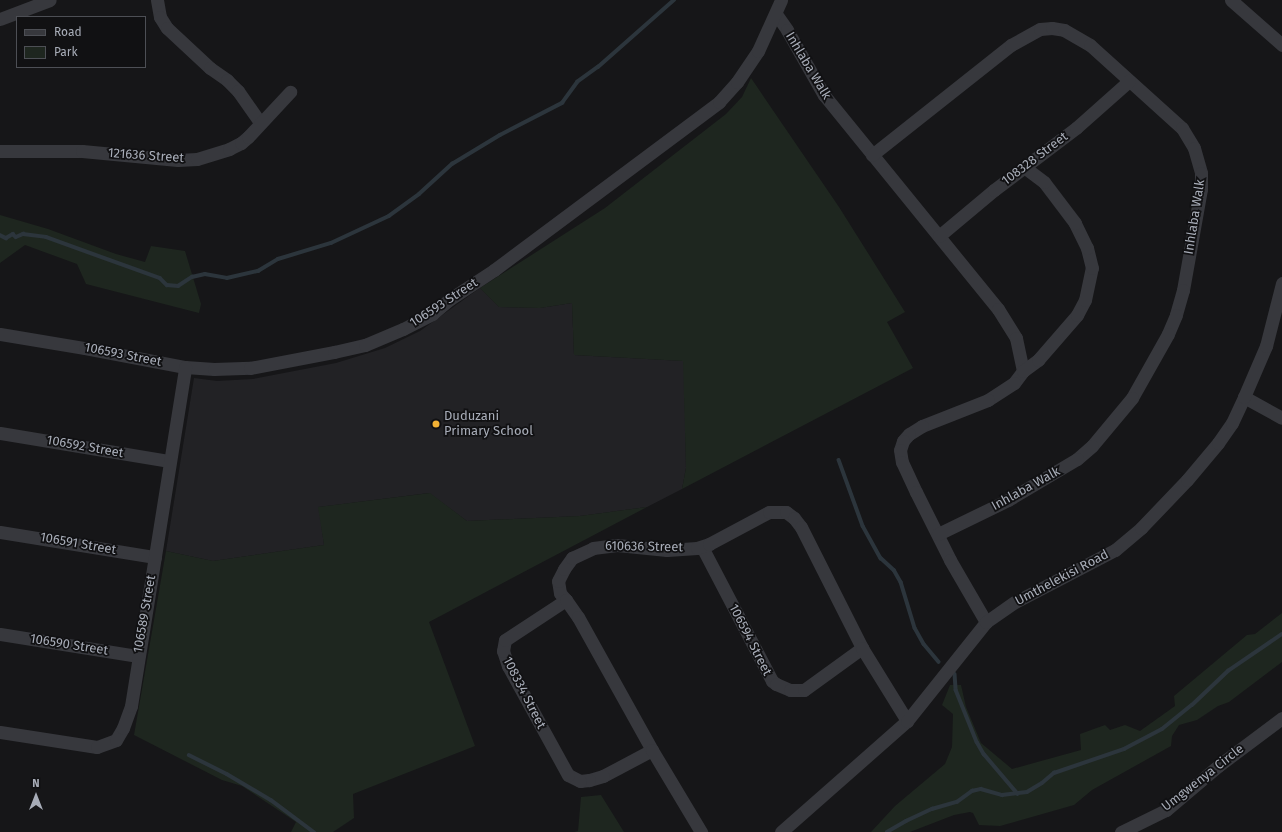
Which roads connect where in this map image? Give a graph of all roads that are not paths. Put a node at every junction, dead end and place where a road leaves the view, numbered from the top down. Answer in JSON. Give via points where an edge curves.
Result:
{"nodes":[{"id":1,"x":50,"y":0,"type":"edge"},
{"id":2,"x":156,"y":0,"type":"edge"},
{"id":3,"x":781,"y":0,"type":"edge"},
{"id":4,"x":1231,"y":0,"type":"edge"},
{"id":5,"x":776,"y":14,"type":"junction"},
{"id":6,"x":0,"y":19,"type":"edge"},
{"id":7,"x":1282,"y":45,"type":"edge"},
{"id":8,"x":1130,"y":82,"type":"junction"},
{"id":9,"x":290,"y":92,"type":"dead end"},
{"id":10,"x":260,"y":122,"type":"junction"},
{"id":11,"x":0,"y":151,"type":"edge"},
{"id":12,"x":872,"y":154,"type":"junction"},
{"id":13,"x":1024,"y":167,"type":"junction"},
{"id":14,"x":939,"y":236,"type":"junction"},
{"id":15,"x":1282,"y":283,"type":"edge"},
{"id":16,"x":0,"y":334,"type":"edge"},
{"id":17,"x":185,"y":367,"type":"junction"},
{"id":18,"x":1023,"y":371,"type":"junction"},
{"id":19,"x":1244,"y":398,"type":"junction"},
{"id":20,"x":1282,"y":418,"type":"edge"},
{"id":21,"x":0,"y":433,"type":"edge"},
{"id":22,"x":170,"y":462,"type":"junction"},
{"id":23,"x":0,"y":532,"type":"edge"},
{"id":24,"x":938,"y":534,"type":"junction"},
{"id":25,"x":702,"y":547,"type":"junction"},
{"id":26,"x":155,"y":557,"type":"junction"},
{"id":27,"x":566,"y":600,"type":"junction"},
{"id":28,"x":986,"y":622,"type":"junction"},
{"id":29,"x":0,"y":634,"type":"edge"},
{"id":30,"x":862,"y":648,"type":"junction"},
{"id":31,"x":138,"y":656,"type":"junction"},
{"id":32,"x":1282,"y":718,"type":"edge"},
{"id":33,"x":907,"y":721,"type":"junction"},
{"id":34,"x":0,"y":732,"type":"edge"},
{"id":35,"x":652,"y":750,"type":"junction"},
{"id":36,"x":701,"y":832,"type":"edge"},
{"id":37,"x":781,"y":832,"type":"edge"},
{"id":38,"x":1121,"y":832,"type":"edge"}],
"edges":[{"from":1,"to":6,"type":"street"},
{"from":2,"to":10,"type":"street","via":[[160,17],[167,28],[238,90]]},
{"from":3,"to":5,"type":"street","name":"106593 Street"},
{"from":4,"to":7,"type":"street"},
{"from":5,"to":12,"type":"street","name":"Inhlaba Walk","via":[[824,95]]},
{"from":5,"to":17,"type":"street","name":"106593 Street","via":[[758,51],[719,102],[432,314],[365,344],[334,352],[250,368]]},
{"from":8,"to":12,"type":"street","name":"Inhlaba Walk","via":[[1090,45],[1074,35],[1064,30],[1040,29],[1011,45]]},
{"from":8,"to":13,"type":"street","name":"108328 Street"},
{"from":8,"to":24,"type":"street","name":"Inhlaba Walk","via":[[1182,128],[1194,148],[1200,168],[1201,189],[1183,290],[1174,322],[1132,398],[1087,450],[1070,464],[1008,500]]},
{"from":9,"to":10,"type":"street","name":"121636 Street"},
{"from":10,"to":11,"type":"street","name":"121636 Street","via":[[241,143],[197,159],[178,160],[82,151]]},
{"from":12,"to":14,"type":"street","name":"Inhlaba Walk"},
{"from":13,"to":14,"type":"street","name":"108328 Street"},
{"from":13,"to":18,"type":"street","via":[[1044,182],[1075,223],[1087,248],[1092,268],[1085,300],[1077,315],[1038,360]]},
{"from":14,"to":18,"type":"street","name":"Inhlaba Walk","via":[[1010,325],[1016,338]]},
{"from":15,"to":19,"type":"street","name":"Umthelekisi Road","via":[[1266,346]]},
{"from":16,"to":17,"type":"street","name":"106593 Street"},
{"from":17,"to":22,"type":"street","name":"106589 Street"},
{"from":18,"to":24,"type":"street","via":[[1014,383],[998,394],[922,426],[903,441],[900,450],[902,462]]},
{"from":19,"to":20,"type":"street"},
{"from":19,"to":28,"type":"street","name":"Umthelekisi Road","via":[[1218,443],[1187,480],[1130,538],[1091,564],[1015,602]]},
{"from":21,"to":22,"type":"street","name":"106592 Street"},
{"from":22,"to":26,"type":"street","name":"106589 Street"},
{"from":23,"to":26,"type":"street","name":"106591 Street"},
{"from":24,"to":28,"type":"street"},
{"from":25,"to":27,"type":"street","name":"610636 Street","via":[[667,550],[617,545],[593,548],[572,558],[564,569],[558,581],[560,593]]},
{"from":25,"to":30,"type":"street","name":"610636 Street","via":[[769,512],[781,511],[789,514],[805,533]]},
{"from":25,"to":30,"type":"street","name":"106594 Street","via":[[772,681],[776,684],[790,690],[804,690]]},
{"from":26,"to":31,"type":"street","name":"106589 Street"},
{"from":27,"to":35,"type":"street"},
{"from":27,"to":35,"type":"street","name":"108334 Street","via":[[508,637],[502,647],[508,666],[568,775],[580,781],[603,776]]},
{"from":28,"to":33,"type":"street","name":"Umthelekisi Road"},
{"from":29,"to":31,"type":"street","name":"106590 Street"},
{"from":30,"to":33,"type":"street"},
{"from":31,"to":34,"type":"street","name":"106589 Street","via":[[131,706],[116,740],[97,747]]},
{"from":32,"to":38,"type":"street","name":"Umgwenya Circle","via":[[1218,766],[1166,810]]},
{"from":33,"to":37,"type":"street","name":"Umthelekisi Road"},
{"from":35,"to":36,"type":"street"}]}
